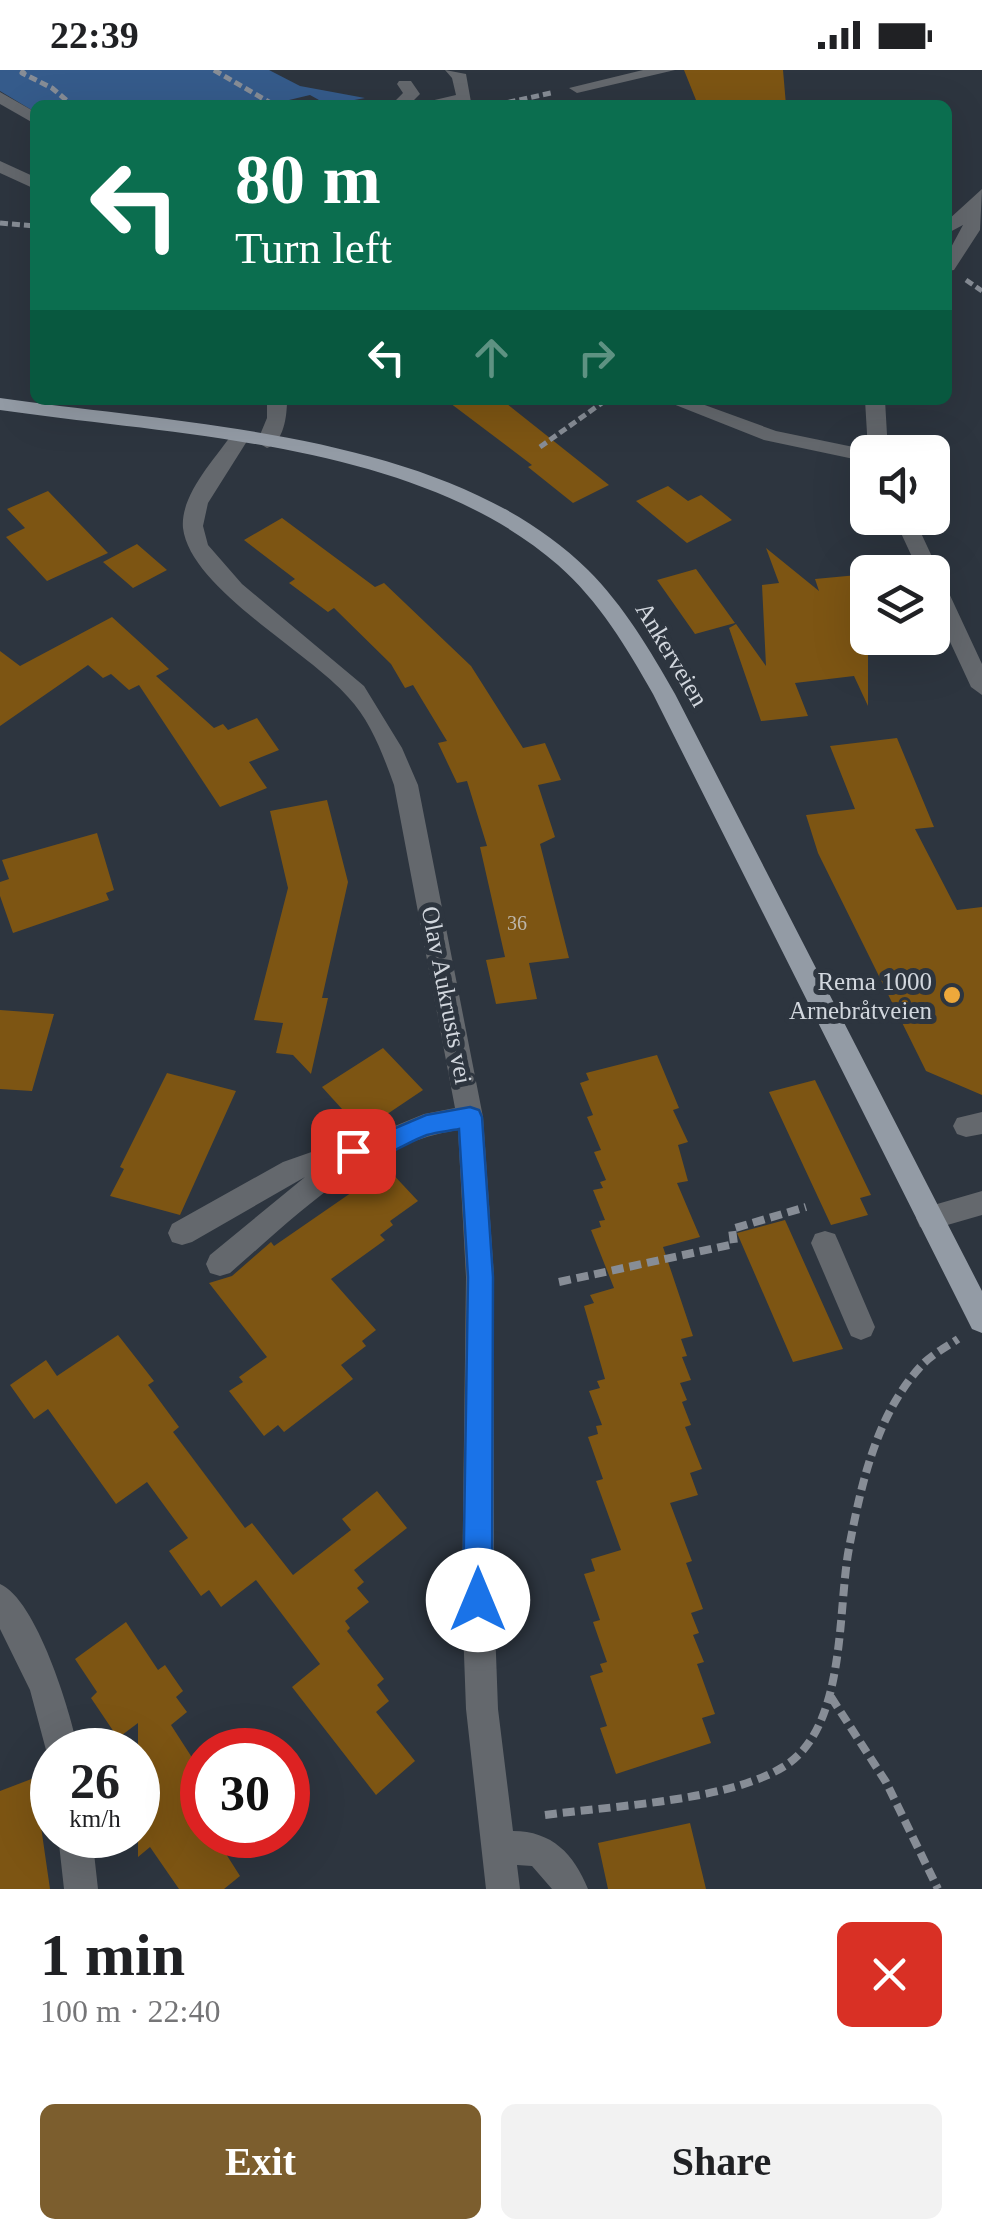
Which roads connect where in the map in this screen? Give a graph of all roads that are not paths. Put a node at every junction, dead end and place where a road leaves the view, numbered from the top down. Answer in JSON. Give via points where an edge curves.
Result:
{"nodes":[{"id":1,"x":452,"y":70,"type":"edge"},
{"id":2,"x":668,"y":70,"type":"edge"},
{"id":3,"x":405,"y":84,"type":"dead end"},
{"id":4,"x":577,"y":88,"type":"road end"},
{"id":5,"x":0,"y":97,"type":"edge"},
{"id":6,"x":405,"y":100,"type":"edge"},
{"id":7,"x":458,"y":100,"type":"edge"},
{"id":8,"x":30,"y":116,"type":"edge"},
{"id":9,"x":0,"y":166,"type":"edge"},
{"id":10,"x":30,"y":181,"type":"edge"},
{"id":11,"x":977,"y":201,"type":"edge"},
{"id":12,"x":963,"y":235,"type":"edge"},
{"id":13,"x":952,"y":258,"type":"edge"},
{"id":14,"x":0,"y":404,"type":"edge"},
{"id":15,"x":278,"y":405,"type":"edge"},
{"id":16,"x":687,"y":405,"type":"edge"},
{"id":17,"x":876,"y":405,"type":"edge"},
{"id":18,"x":877,"y":435,"type":"edge"},
{"id":19,"x":239,"y":438,"type":"junction"},
{"id":20,"x":267,"y":442,"type":"junction"},
{"id":21,"x":850,"y":452,"type":"edge"},
{"id":22,"x":950,"y":618,"type":"edge"},
{"id":23,"x":982,"y":688,"type":"edge"},
{"id":24,"x":470,"y":1117,"type":"junction"},
{"id":25,"x":374,"y":1148,"type":"junction"},
{"id":26,"x":982,"y":1203,"type":"edge"},
{"id":27,"x":930,"y":1218,"type":"junction"},
{"id":28,"x":182,"y":1233,"type":"dead end"},
{"id":29,"x":825,"y":1243,"type":"dead end"},
{"id":30,"x":220,"y":1264,"type":"dead end"},
{"id":31,"x":982,"y":1320,"type":"edge"},
{"id":32,"x":860,"y":1327,"type":"dead end"},
{"id":33,"x":0,"y":1600,"type":"edge"},
{"id":34,"x":59,"y":1728,"type":"edge"},
{"id":35,"x":496,"y":1836,"type":"junction"},
{"id":36,"x":78,"y":1858,"type":"edge"},
{"id":37,"x":81,"y":1889,"type":"edge"},
{"id":38,"x":503,"y":1889,"type":"edge"},
{"id":39,"x":571,"y":1889,"type":"edge"}],
"edges":[{"from":1,"to":7,"type":"street","via":[[465,99]]},
{"from":2,"to":4,"type":"street"},
{"from":3,"to":6,"type":"street","via":[[412,94]]},
{"from":5,"to":8,"type":"street"},
{"from":9,"to":10,"type":"street"},
{"from":11,"to":12,"type":"street"},
{"from":12,"to":13,"type":"street"},
{"from":14,"to":19,"type":"main road","name":"Ankerveien"},
{"from":15,"to":20,"type":"street"},
{"from":16,"to":21,"type":"street","via":[[771,436]]},
{"from":17,"to":18,"type":"street"},
{"from":19,"to":20,"type":"main road","name":"Ankerveien"},
{"from":19,"to":24,"type":"street","name":"Olav Aukrusts vei","via":[[196,510],[194,541],[216,574],[358,693],[392,750],[406,785]]},
{"from":20,"to":27,"type":"main road","name":"Ankerveien","via":[[368,460],[450,488],[541,541],[604,600],[690,743]]},
{"from":22,"to":23,"type":"street"},
{"from":24,"to":25,"type":"street","via":[[426,1125]]},
{"from":24,"to":35,"type":"street","name":"Olav Aukrusts vei","via":[[480,1277],[478,1600]]},
{"from":25,"to":28,"type":"street","via":[[331,1153],[293,1168]]},
{"from":25,"to":30,"type":"street","via":[[303,1195]]},
{"from":26,"to":27,"type":"street"},
{"from":27,"to":31,"type":"main road","name":"Ankerveien"},
{"from":29,"to":32,"type":"street"},
{"from":33,"to":34,"type":"street","via":[[34,1654]]},
{"from":35,"to":38,"type":"street","name":"Olav Aukrusts vei"},
{"from":35,"to":39,"type":"street","via":[[554,1858]]},
{"from":36,"to":37,"type":"street"}]}
